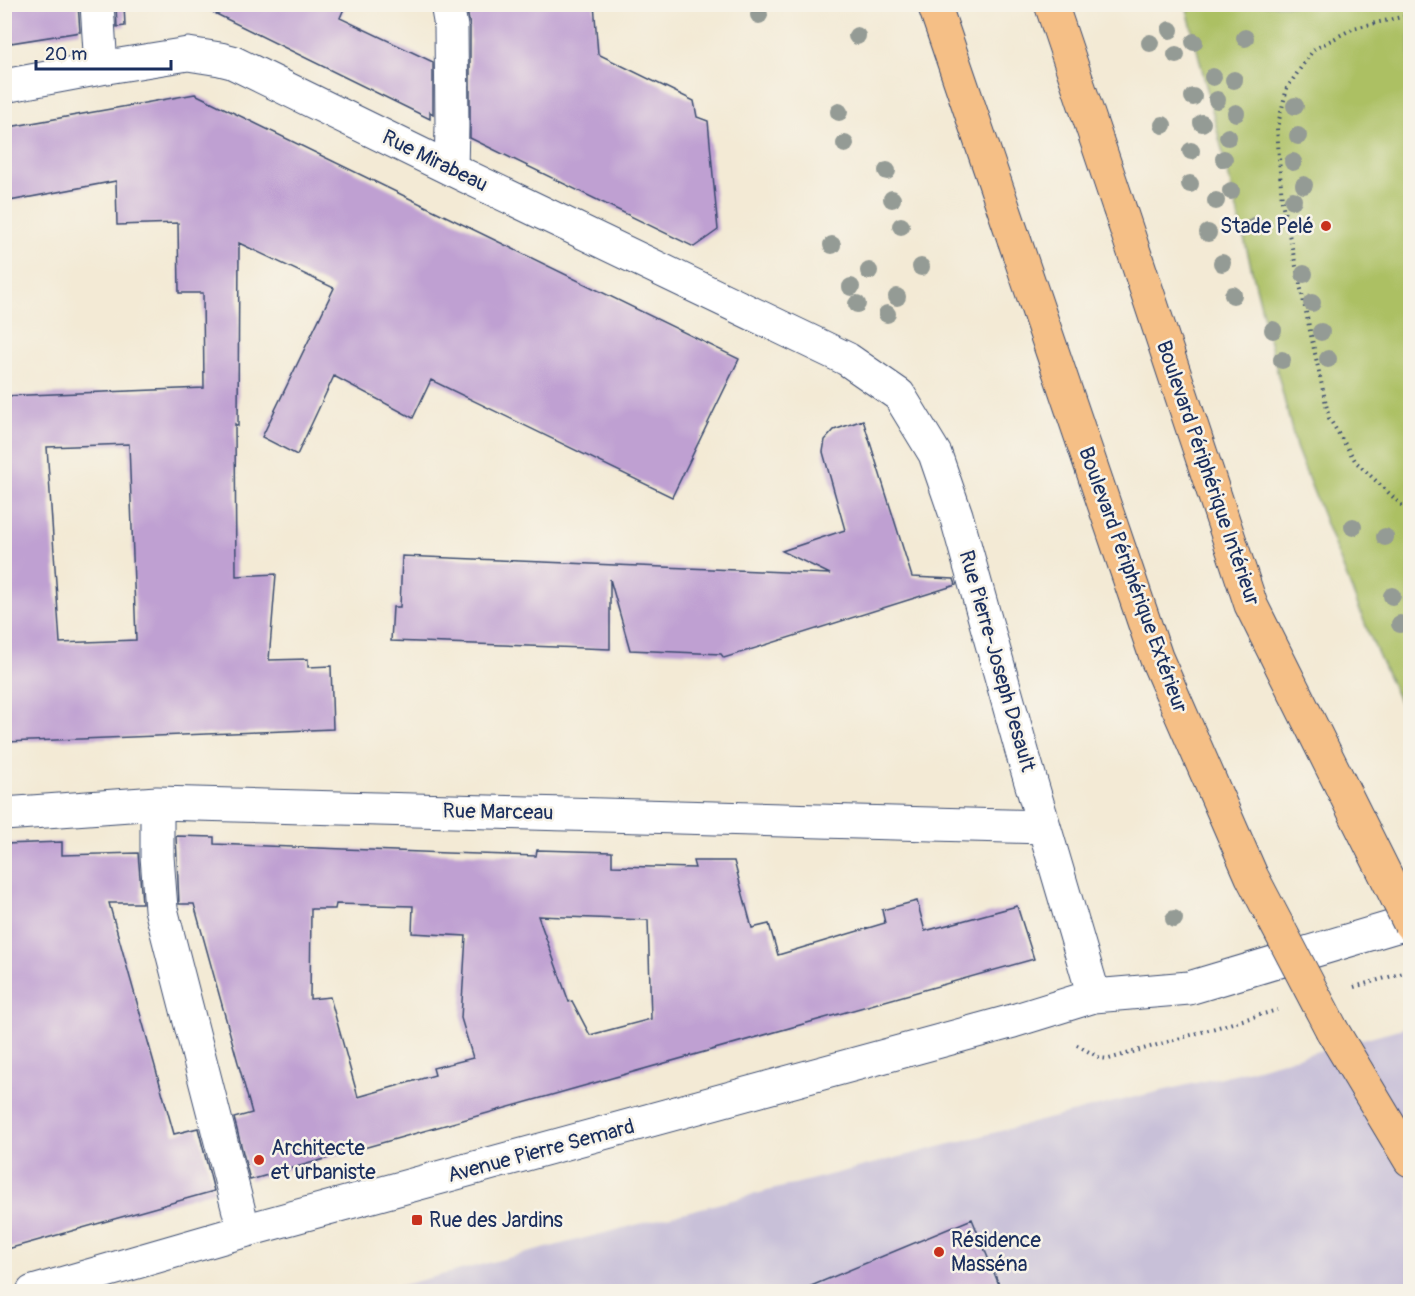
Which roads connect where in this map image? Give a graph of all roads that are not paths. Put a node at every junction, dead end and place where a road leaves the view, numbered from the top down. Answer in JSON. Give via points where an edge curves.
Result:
{"nodes":[{"id":1,"x":98,"y":4,"type":"edge"},
{"id":2,"x":447,"y":4,"type":"edge"},
{"id":3,"x":934,"y":4,"type":"edge"},
{"id":4,"x":1051,"y":4,"type":"edge"},
{"id":5,"x":101,"y":68,"type":"junction"},
{"id":6,"x":4,"y":86,"type":"edge"},
{"id":7,"x":451,"y":170,"type":"junction"},
{"id":8,"x":847,"y":359,"type":"joint"},
{"id":9,"x":157,"y":803,"type":"junction"},
{"id":10,"x":4,"y":814,"type":"edge"},
{"id":11,"x":1044,"y":827,"type":"junction"},
{"id":12,"x":1410,"y":923,"type":"edge"},
{"id":13,"x":1094,"y":996,"type":"junction"},
{"id":14,"x":1410,"y":1160,"type":"edge"},
{"id":15,"x":244,"y":1232,"type":"junction"},
{"id":16,"x":33,"y":1292,"type":"edge"}],
"edges":[{"from":1,"to":5,"type":"street"},
{"from":2,"to":7,"type":"street","via":[[452,27]]},
{"from":3,"to":14,"type":"highway","name":"Boulevard Périphérique Extérieur","bridge":true,"via":[[1156,657],[1252,877],[1332,1030]]},
{"from":4,"to":12,"type":"highway","name":"Boulevard Périphérique Intérieur","bridge":true,"via":[[1251,605]]},
{"from":5,"to":6,"type":"street","name":"Rue Mirabeau"},
{"from":5,"to":7,"type":"street","name":"Rue Mirabeau","via":[[188,54],[220,58]]},
{"from":7,"to":8,"type":"street","name":"Rue Mirabeau"},
{"from":8,"to":11,"type":"street","name":"Rue Pierre-Joseph Desault","via":[[898,395],[935,454],[956,515]]},
{"from":9,"to":10,"type":"street","name":"Rue Marceau"},
{"from":9,"to":11,"type":"street","name":"Rue Marceau"},
{"from":9,"to":15,"type":"street","via":[[161,909]]},
{"from":11,"to":13,"type":"street","name":"Rue Pierre-Joseph Desault"},
{"from":12,"to":13,"type":"street","name":"Avenue Pierre Semard","via":[[1189,988]]},
{"from":13,"to":15,"type":"street","name":"Avenue Pierre Semard"},
{"from":15,"to":16,"type":"street","name":"Avenue Pierre Semard"}]}
